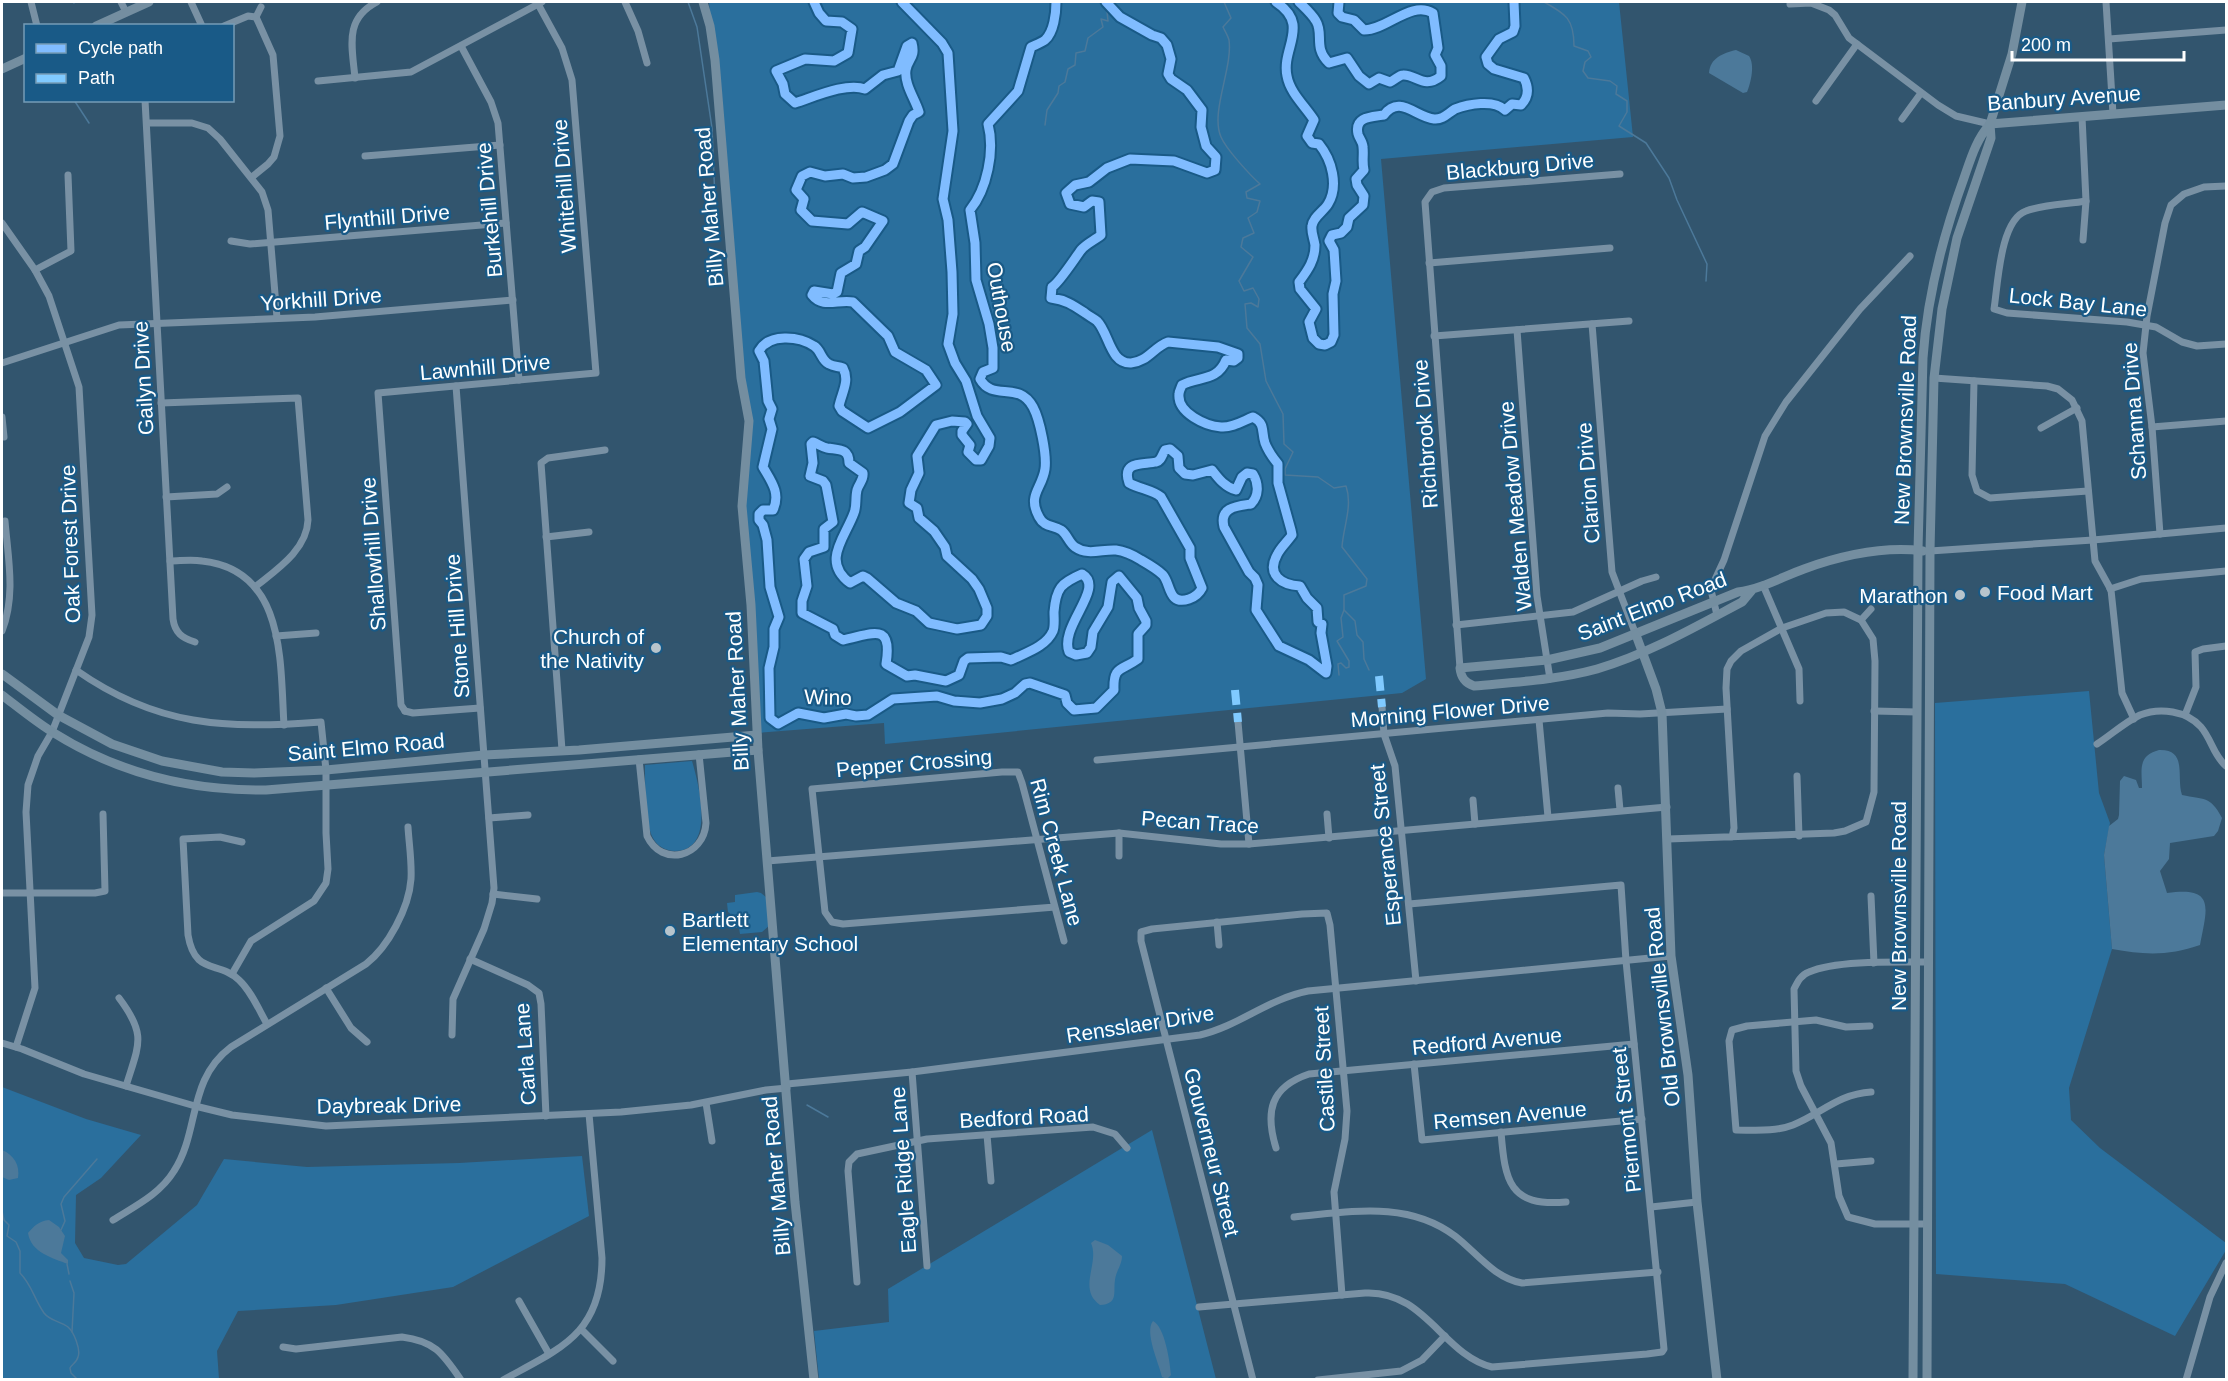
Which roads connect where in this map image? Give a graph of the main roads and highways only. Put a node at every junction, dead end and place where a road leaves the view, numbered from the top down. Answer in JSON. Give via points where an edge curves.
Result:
{"nodes":[{"id":1,"x":149,"y":2,"type":"edge"},
{"id":2,"x":703,"y":2,"type":"edge"},
{"id":3,"x":2022,"y":2,"type":"edge"},
{"id":4,"x":100,"y":24,"type":"edge"},
{"id":5,"x":24,"y":59,"type":"edge"},
{"id":6,"x":2,"y":69,"type":"edge"},
{"id":7,"x":2226,"y":105,"type":"edge"},
{"id":8,"x":1990,"y":124,"type":"junction"},
{"id":9,"x":1918,"y":550,"type":"junction"},
{"id":10,"x":1930,"y":551,"type":"junction"},
{"id":11,"x":1752,"y":590,"type":"junction"},
{"id":12,"x":1636,"y":635,"type":"junction"},
{"id":13,"x":1643,"y":653,"type":"junction"},
{"id":14,"x":2,"y":674,"type":"edge"},
{"id":15,"x":2,"y":695,"type":"edge"},
{"id":16,"x":757,"y":735,"type":"junction"},
{"id":17,"x":690,"y":741,"type":"junction"},
{"id":18,"x":649,"y":745,"type":"junction"},
{"id":19,"x":758,"y":750,"type":"junction"},
{"id":20,"x":695,"y":755,"type":"junction"},
{"id":21,"x":144,"y":756,"type":"junction"},
{"id":22,"x":650,"y":758,"type":"junction"},
{"id":23,"x":138,"y":772,"type":"junction"},
{"id":24,"x":814,"y":1380,"type":"edge"},
{"id":25,"x":1717,"y":1380,"type":"edge"},
{"id":26,"x":1913,"y":1380,"type":"edge"},
{"id":27,"x":1927,"y":1380,"type":"edge"}],
"edges":[{"from":1,"to":4,"type":"main road"},
{"from":2,"to":16,"type":"main road","name":"Billy Maher Road","via":[[715,60],[741,378],[749,421],[742,506]]},
{"from":3,"to":8,"type":"main road","via":[[2012,54]]},
{"from":5,"to":6,"type":"main road"},
{"from":7,"to":8,"type":"main road","name":"Banbury Avenue"},
{"from":8,"to":9,"type":"main road","name":"New Brownsville Road","via":[[1980,136],[1951,213],[1929,302],[1923,358]]},
{"from":8,"to":10,"type":"main road","name":"New Brownsville Road","via":[[1991,138],[1957,238],[1938,335]]},
{"from":9,"to":10,"type":"main road","name":"Saint Elmo Road"},
{"from":9,"to":11,"type":"main road","name":"Saint Elmo Road","via":[[1834,560]]},
{"from":9,"to":26,"type":"main road","name":"New Brownsville Road"},
{"from":10,"to":27,"type":"main road","name":"New Brownsville Road"},
{"from":11,"to":12,"type":"main road","name":"Saint Elmo Road","via":[[1738,592]]},
{"from":11,"to":13,"type":"main road","name":"Saint Elmo Road","via":[[1742,602]]},
{"from":12,"to":13,"type":"main road","name":"Old Brownsville Road"},
{"from":12,"to":13,"type":"main road","name":"Saint Elmo Road","via":[[1547,660],[1460,668],[1462,678],[1474,686],[1550,679]]},
{"from":13,"to":25,"type":"main road","name":"Old Brownsville Road","via":[[1662,713],[1671,956],[1688,1075],[1697,1202]]},
{"from":14,"to":21,"type":"main road","name":"Saint Elmo Road","via":[[58,716]]},
{"from":15,"to":23,"type":"main road","name":"Saint Elmo Road","via":[[52,732],[108,762]]},
{"from":16,"to":17,"type":"main road","name":"Saint Elmo Road"},
{"from":16,"to":19,"type":"main road","name":"Billy Maher Road"},
{"from":17,"to":18,"type":"main road","name":"Saint Elmo Road"},
{"from":17,"to":20,"type":"main road"},
{"from":18,"to":21,"type":"main road","name":"Saint Elmo Road","via":[[326,770],[232,772]]},
{"from":18,"to":22,"type":"main road"},
{"from":19,"to":20,"type":"main road","name":"Saint Elmo Road"},
{"from":19,"to":24,"type":"main road","name":"Billy Maher Road","via":[[795,1202]]},
{"from":20,"to":22,"type":"main road","name":"Saint Elmo Road"},
{"from":21,"to":23,"type":"main road"},
{"from":22,"to":23,"type":"main road","name":"Saint Elmo Road","via":[[266,790],[220,789]]}]}
